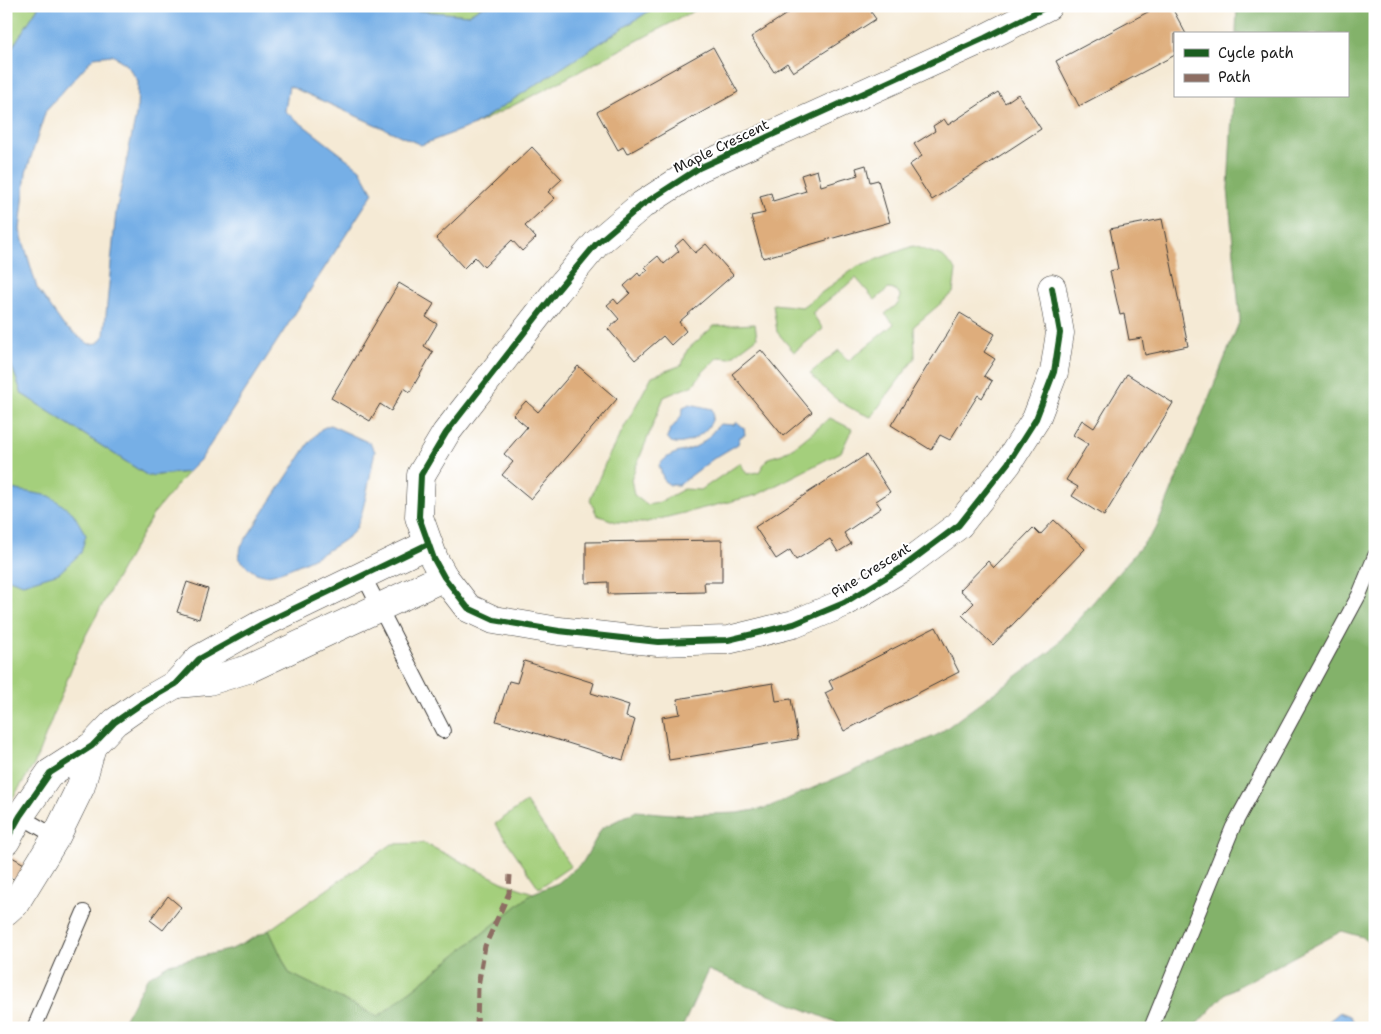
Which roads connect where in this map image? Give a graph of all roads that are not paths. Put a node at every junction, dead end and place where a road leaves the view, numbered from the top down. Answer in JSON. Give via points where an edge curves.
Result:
{"nodes":[{"id":1,"x":1048,"y":6,"type":"edge"},
{"id":2,"x":1052,"y":288,"type":"dead end"},
{"id":3,"x":1375,"y":556,"type":"edge"},
{"id":4,"x":435,"y":560,"type":"junction"},
{"id":5,"x":363,"y":575,"type":"junction"},
{"id":6,"x":380,"y":607,"type":"junction"},
{"id":7,"x":176,"y":684,"type":"junction"},
{"id":8,"x":443,"y":731,"type":"dead end"},
{"id":9,"x":92,"y":746,"type":"junction"},
{"id":10,"x":20,"y":816,"type":"junction"},
{"id":11,"x":56,"y":837,"type":"junction"},
{"id":12,"x":6,"y":841,"type":"edge"},
{"id":13,"x":6,"y":911,"type":"edge"},
{"id":14,"x":84,"y":912,"type":"dead end"},
{"id":15,"x":34,"y":1028,"type":"edge"},
{"id":16,"x":1151,"y":1028,"type":"edge"}],
"edges":[{"from":1,"to":4,"type":"street","name":"Maple Crescent","via":[[985,38],[699,168],[642,205],[596,244],[446,433],[421,475],[419,517]]},
{"from":2,"to":4,"type":"street","name":"Pine Crescent","via":[[1060,333],[1054,372],[1036,418],[1008,463],[959,525],[903,567],[844,603],[794,624],[728,640],[658,642],[494,620],[468,608]]},
{"from":3,"to":16,"type":"lane","via":[[1359,595],[1234,827]]},
{"from":4,"to":5,"type":"street"},
{"from":4,"to":6,"type":"street"},
{"from":5,"to":6,"type":"lane"},
{"from":5,"to":7,"type":"street","via":[[199,659]]},
{"from":6,"to":7,"type":"street","via":[[248,669],[210,681]]},
{"from":6,"to":8,"type":"lane"},
{"from":7,"to":9,"type":"street","via":[[115,722]]},
{"from":9,"to":10,"type":"street","via":[[50,773]]},
{"from":9,"to":11,"type":"street","via":[[81,786]]},
{"from":10,"to":11,"type":"lane"},
{"from":10,"to":12,"type":"street"},
{"from":11,"to":13,"type":"street","via":[[16,902]]},
{"from":14,"to":15,"type":"lane"}]}
